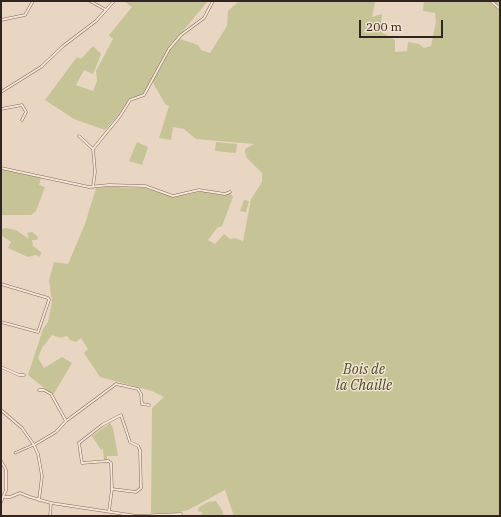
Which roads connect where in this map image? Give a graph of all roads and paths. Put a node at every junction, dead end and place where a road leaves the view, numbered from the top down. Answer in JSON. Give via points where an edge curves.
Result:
{"nodes":[{"id":1,"x":34,"y":1,"type":"edge"},
{"id":2,"x":90,"y":1,"type":"edge"},
{"id":3,"x":114,"y":1,"type":"edge"},
{"id":4,"x":213,"y":1,"type":"edge"},
{"id":5,"x":491,"y":1,"type":"edge"},
{"id":6,"x":500,"y":9,"type":"edge"},
{"id":7,"x":106,"y":10,"type":"junction"},
{"id":8,"x":1,"y":20,"type":"edge"},
{"id":9,"x":1,"y":92,"type":"edge"},
{"id":10,"x":1,"y":109,"type":"edge"},
{"id":11,"x":22,"y":120,"type":"dead end"},
{"id":12,"x":79,"y":136,"type":"dead end"},
{"id":13,"x":93,"y":149,"type":"junction"},
{"id":14,"x":1,"y":168,"type":"edge"},
{"id":15,"x":93,"y":187,"type":"junction"},
{"id":16,"x":230,"y":192,"type":"dead end"},
{"id":17,"x":1,"y":284,"type":"edge"},
{"id":18,"x":1,"y":322,"type":"edge"},
{"id":19,"x":1,"y":367,"type":"edge"},
{"id":20,"x":24,"y":375,"type":"dead end"},
{"id":21,"x":39,"y":390,"type":"dead end"},
{"id":22,"x":149,"y":405,"type":"dead end"},
{"id":23,"x":1,"y":410,"type":"edge"},
{"id":24,"x":66,"y":421,"type":"junction"},
{"id":25,"x":34,"y":444,"type":"junction"},
{"id":26,"x":15,"y":453,"type":"dead end"},
{"id":27,"x":2,"y":460,"type":"edge"},
{"id":28,"x":112,"y":489,"type":"junction"},
{"id":29,"x":5,"y":497,"type":"junction"},
{"id":30,"x":39,"y":500,"type":"junction"},
{"id":31,"x":1,"y":502,"type":"edge"},
{"id":32,"x":52,"y":503,"type":"junction"},
{"id":33,"x":109,"y":511,"type":"junction"},
{"id":34,"x":182,"y":514,"type":"dead end"},
{"id":35,"x":50,"y":516,"type":"edge"}],
"edges":[{"from":1,"to":8,"type":"street","via":[[25,15]]},
{"from":2,"to":7,"type":"street"},
{"from":3,"to":7,"type":"street"},
{"from":4,"to":13,"type":"street","via":[[204,18],[181,35],[169,49],[144,95],[130,100]]},
{"from":5,"to":6,"type":"street"},
{"from":7,"to":9,"type":"street","via":[[41,67]]},
{"from":10,"to":11,"type":"street","via":[[22,105],[26,112]]},
{"from":12,"to":13,"type":"street"},
{"from":13,"to":15,"type":"street"},
{"from":14,"to":15,"type":"street"},
{"from":15,"to":16,"type":"street","via":[[145,186],[173,196],[199,190],[225,194]]},
{"from":17,"to":18,"type":"street","via":[[49,300],[38,332]]},
{"from":19,"to":20,"type":"street"},
{"from":21,"to":24,"type":"street","via":[[51,394]]},
{"from":22,"to":24,"type":"street","via":[[142,404],[138,389],[116,384]]},
{"from":23,"to":25,"type":"street","via":[[22,428]]},
{"from":24,"to":25,"type":"street","via":[[52,434]]},
{"from":25,"to":26,"type":"street"},
{"from":25,"to":30,"type":"street","via":[[42,476]]},
{"from":27,"to":29,"type":"street","via":[[6,470]]},
{"from":28,"to":28,"type":"street","via":[[110,462],[82,463],[78,444],[102,425],[121,415],[130,442],[140,450],[141,488],[136,492]]},
{"from":28,"to":33,"type":"street"},
{"from":29,"to":30,"type":"street","via":[[20,492]]},
{"from":29,"to":31,"type":"street"},
{"from":30,"to":32,"type":"street"},
{"from":32,"to":33,"type":"street"},
{"from":32,"to":35,"type":"street"},
{"from":33,"to":34,"type":"street","via":[[137,516]]}]}
